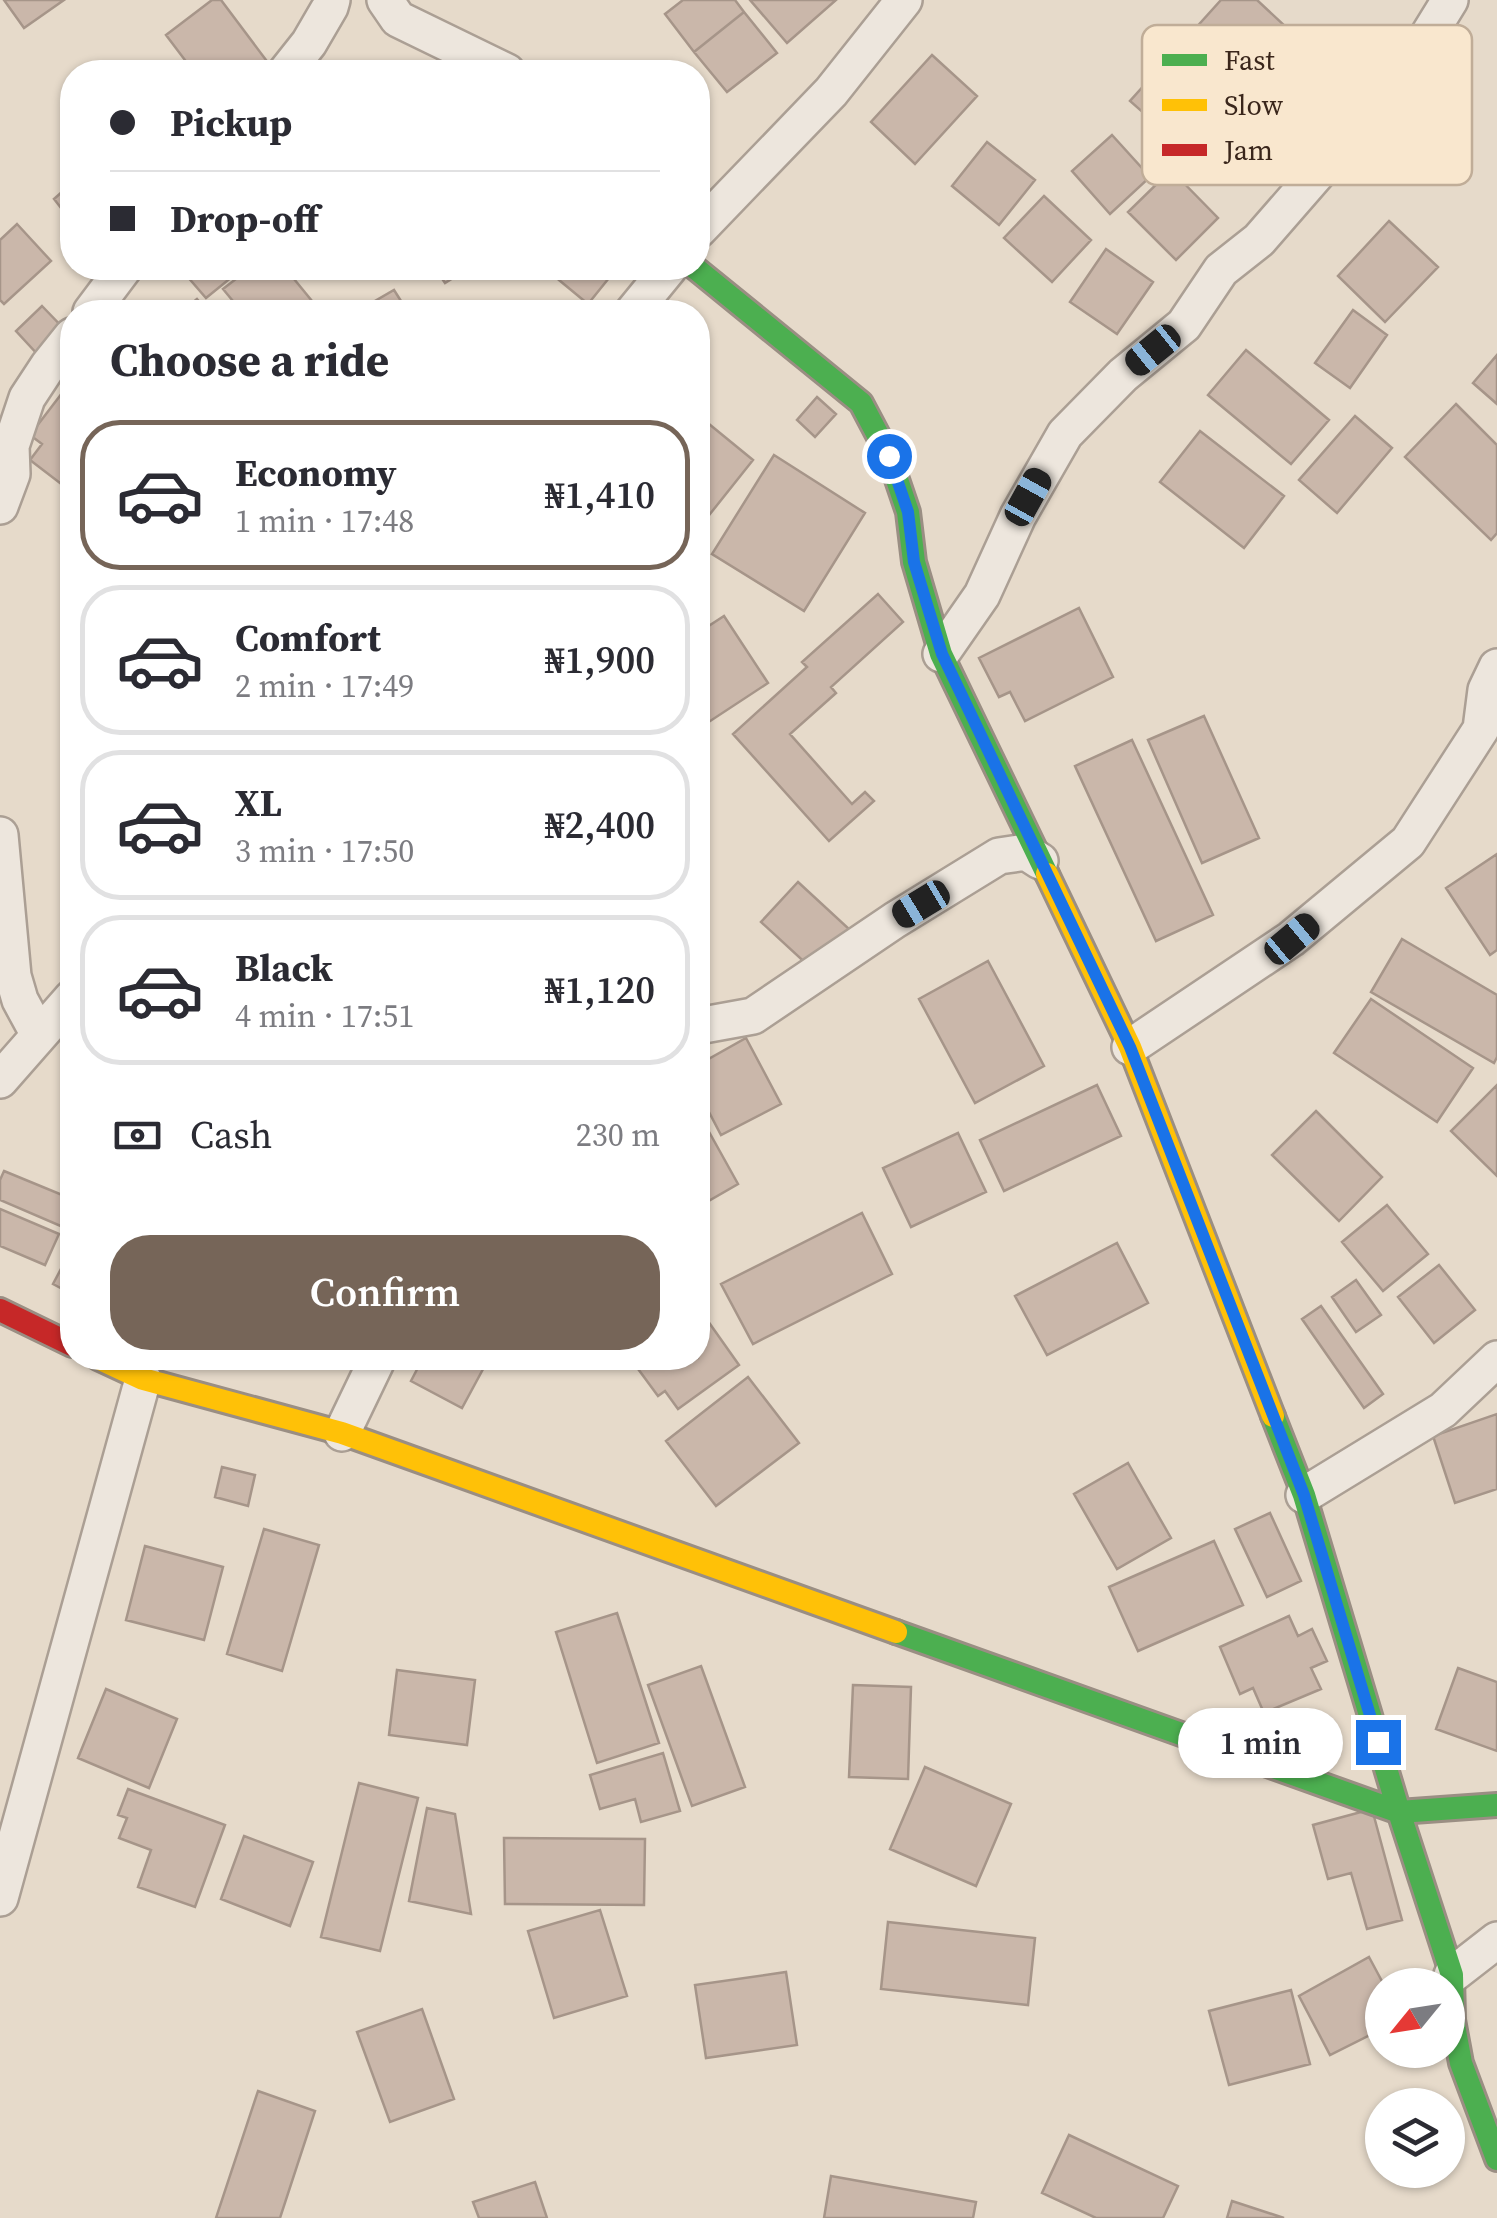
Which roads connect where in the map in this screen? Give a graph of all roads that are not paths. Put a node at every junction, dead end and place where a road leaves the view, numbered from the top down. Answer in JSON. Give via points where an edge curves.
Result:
{"nodes":[{"id":1,"x":332,"y":0,"type":"edge"},
{"id":2,"x":385,"y":0,"type":"edge"},
{"id":3,"x":904,"y":0,"type":"edge"},
{"id":4,"x":1450,"y":0,"type":"edge"},
{"id":5,"x":1435,"y":25,"type":"edge"},
{"id":6,"x":295,"y":60,"type":"edge"},
{"id":7,"x":484,"y":60,"type":"edge"},
{"id":8,"x":1307,"y":185,"type":"edge"},
{"id":9,"x":710,"y":218,"type":"edge"},
{"id":10,"x":658,"y":280,"type":"edge"},
{"id":11,"x":710,"y":280,"type":"edge"},
{"id":12,"x":643,"y":300,"type":"edge"},
{"id":13,"x":60,"y":351,"type":"edge"},
{"id":14,"x":0,"y":506,"type":"edge"},
{"id":15,"x":942,"y":654,"type":"junction"},
{"id":16,"x":1497,"y":668,"type":"edge"},
{"id":17,"x":0,"y":834,"type":"edge"},
{"id":18,"x":1040,"y":861,"type":"junction"},
{"id":19,"x":60,"y":1010,"type":"edge"},
{"id":20,"x":710,"y":1024,"type":"edge"},
{"id":21,"x":1130,"y":1047,"type":"junction"},
{"id":22,"x":14,"y":1057,"type":"edge"},
{"id":23,"x":0,"y":1310,"type":"edge"},
{"id":24,"x":60,"y":1339,"type":"edge"},
{"id":25,"x":1497,"y":1359,"type":"edge"},
{"id":26,"x":124,"y":1370,"type":"edge"},
{"id":27,"x":372,"y":1370,"type":"edge"},
{"id":28,"x":143,"y":1379,"type":"junction"},
{"id":29,"x":342,"y":1434,"type":"junction"},
{"id":30,"x":1304,"y":1495,"type":"junction"},
{"id":31,"x":1497,"y":1805,"type":"edge"},
{"id":32,"x":1399,"y":1812,"type":"junction"},
{"id":33,"x":0,"y":1898,"type":"edge"},
{"id":34,"x":1497,"y":1940,"type":"edge"},
{"id":35,"x":1450,"y":1968,"type":"edge"},
{"id":36,"x":1461,"y":1968,"type":"edge"},
{"id":37,"x":1463,"y":2068,"type":"edge"},
{"id":38,"x":1497,"y":2159,"type":"edge"}],
"edges":[{"from":1,"to":6,"type":"street"},
{"from":2,"to":7,"type":"street","via":[[398,19]]},
{"from":3,"to":9,"type":"street","via":[[831,92]]},
{"from":4,"to":5,"type":"street"},
{"from":8,"to":15,"type":"street","via":[[1259,240],[1221,270],[1184,325],[1122,374],[1065,434],[982,594]]},
{"from":10,"to":12,"type":"street"},
{"from":11,"to":15,"type":"street","via":[[861,404],[908,512],[914,562]]},
{"from":13,"to":14,"type":"street","via":[[28,398],[10,446],[12,474]]},
{"from":15,"to":18,"type":"street"},
{"from":16,"to":21,"type":"street","via":[[1486,690],[1481,729],[1408,842],[1292,939]]},
{"from":17,"to":22,"type":"street","via":[[20,1000]]},
{"from":18,"to":20,"type":"street","via":[[1026,852],[999,856],[754,1016]]},
{"from":18,"to":21,"type":"street"},
{"from":19,"to":22,"type":"street"},
{"from":21,"to":30,"type":"street"},
{"from":23,"to":24,"type":"street"},
{"from":25,"to":30,"type":"street","via":[[1443,1410]]},
{"from":26,"to":28,"type":"street"},
{"from":27,"to":29,"type":"street"},
{"from":28,"to":29,"type":"street"},
{"from":28,"to":33,"type":"street"},
{"from":29,"to":32,"type":"street"},
{"from":30,"to":32,"type":"street"},
{"from":31,"to":32,"type":"street"},
{"from":32,"to":35,"type":"street"},
{"from":34,"to":36,"type":"street"},
{"from":37,"to":38,"type":"street"}]}
